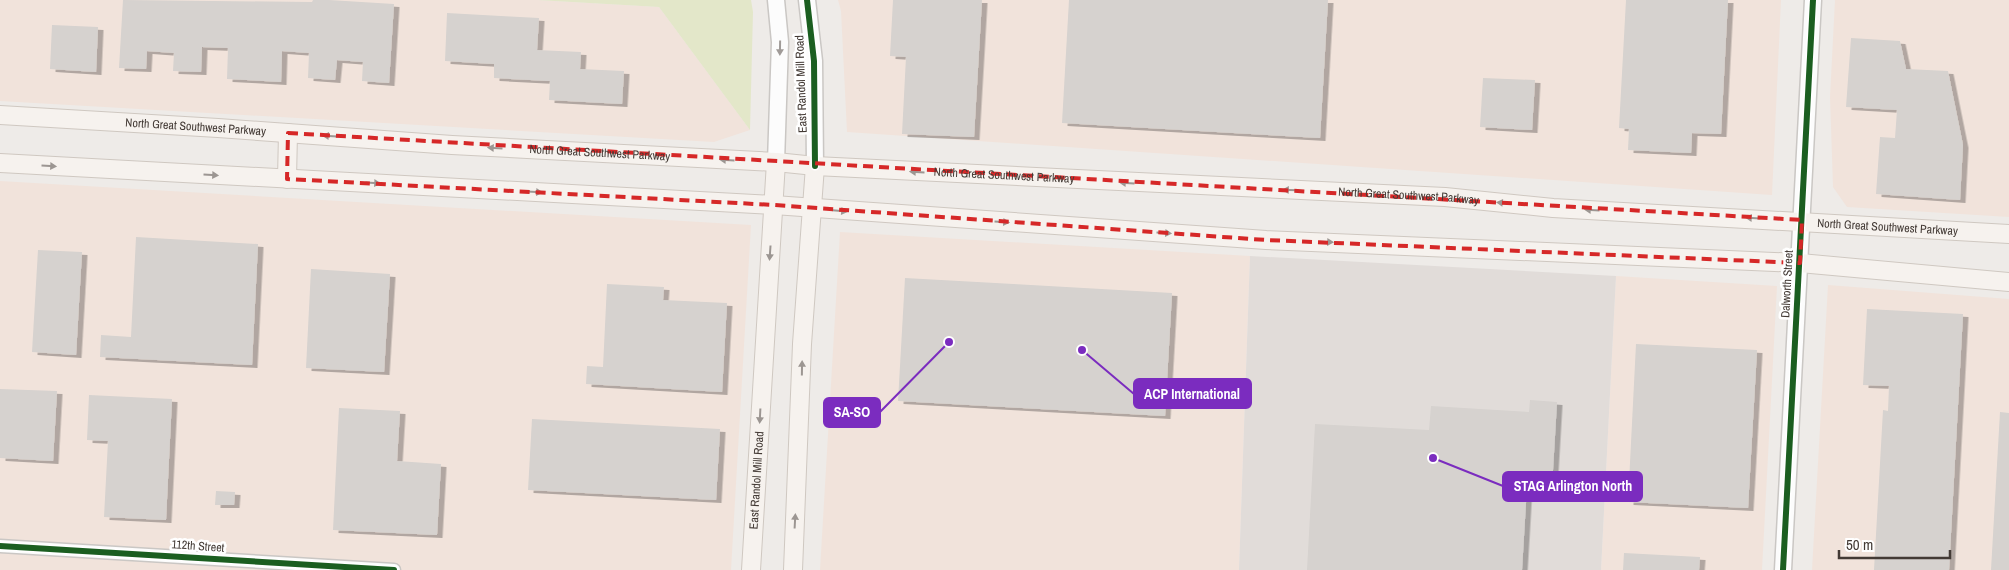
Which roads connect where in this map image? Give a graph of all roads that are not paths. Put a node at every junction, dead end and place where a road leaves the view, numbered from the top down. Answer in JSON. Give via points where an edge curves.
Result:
{"nodes":[{"id":1,"x":776,"y":0,"type":"edge"},
{"id":2,"x":807,"y":0,"type":"edge"},
{"id":3,"x":1813,"y":0,"type":"edge"},
{"id":4,"x":0,"y":115,"type":"edge"},
{"id":5,"x":288,"y":133,"type":"junction"},
{"id":6,"x":776,"y":162,"type":"junction"},
{"id":7,"x":0,"y":164,"type":"edge"},
{"id":8,"x":815,"y":166,"type":"junction"},
{"id":9,"x":287,"y":179,"type":"junction"},
{"id":10,"x":774,"y":205,"type":"junction"},
{"id":11,"x":811,"y":208,"type":"junction"},
{"id":12,"x":1802,"y":220,"type":"junction"},
{"id":13,"x":2009,"y":234,"type":"edge"},
{"id":14,"x":1800,"y":263,"type":"junction"},
{"id":15,"x":2009,"y":282,"type":"edge"},
{"id":16,"x":0,"y":546,"type":"edge"},
{"id":17,"x":394,"y":570,"type":"edge"},
{"id":18,"x":751,"y":570,"type":"edge"},
{"id":19,"x":793,"y":570,"type":"edge"},
{"id":20,"x":1783,"y":570,"type":"edge"}],
"edges":[{"from":1,"to":6,"type":"street","name":"East Randol Mill Road","one_way":true,"via":[[780,42]]},
{"from":2,"to":8,"type":"street","name":"East Randol Mill Road","via":[[814,61]]},
{"from":3,"to":12,"type":"street","name":"Dalworth Street"},
{"from":4,"to":5,"type":"main road","name":"North Great Southwest Parkway"},
{"from":6,"to":5,"type":"main road","name":"North Great Southwest Parkway","one_way":true},
{"from":5,"to":9,"type":"main road"},
{"from":6,"to":8,"type":"main road","name":"North Great Southwest Parkway"},
{"from":6,"to":10,"type":"main road","name":"East Randol Mill Road"},
{"from":7,"to":9,"type":"main road","one_way":true},
{"from":8,"to":11,"type":"main road","name":"East Randol Mill Road"},
{"from":12,"to":8,"type":"main road","name":"North Great Southwest Parkway","one_way":true,"via":[[1553,208],[1438,196]]},
{"from":9,"to":10,"type":"main road","one_way":true},
{"from":10,"to":11,"type":"main road"},
{"from":10,"to":18,"type":"main road","name":"East Randol Mill Road","one_way":true},
{"from":11,"to":14,"type":"main road","one_way":true,"via":[[1248,238]]},
{"from":19,"to":11,"type":"main road","name":"East Randol Mill Road","one_way":true},
{"from":12,"to":13,"type":"main road","name":"North Great Southwest Parkway"},
{"from":12,"to":14,"type":"street","name":"Dalworth Street"},
{"from":14,"to":15,"type":"main road"},
{"from":14,"to":20,"type":"street","name":"Dalworth Street"},
{"from":16,"to":17,"type":"street","name":"112th Street"}]}
